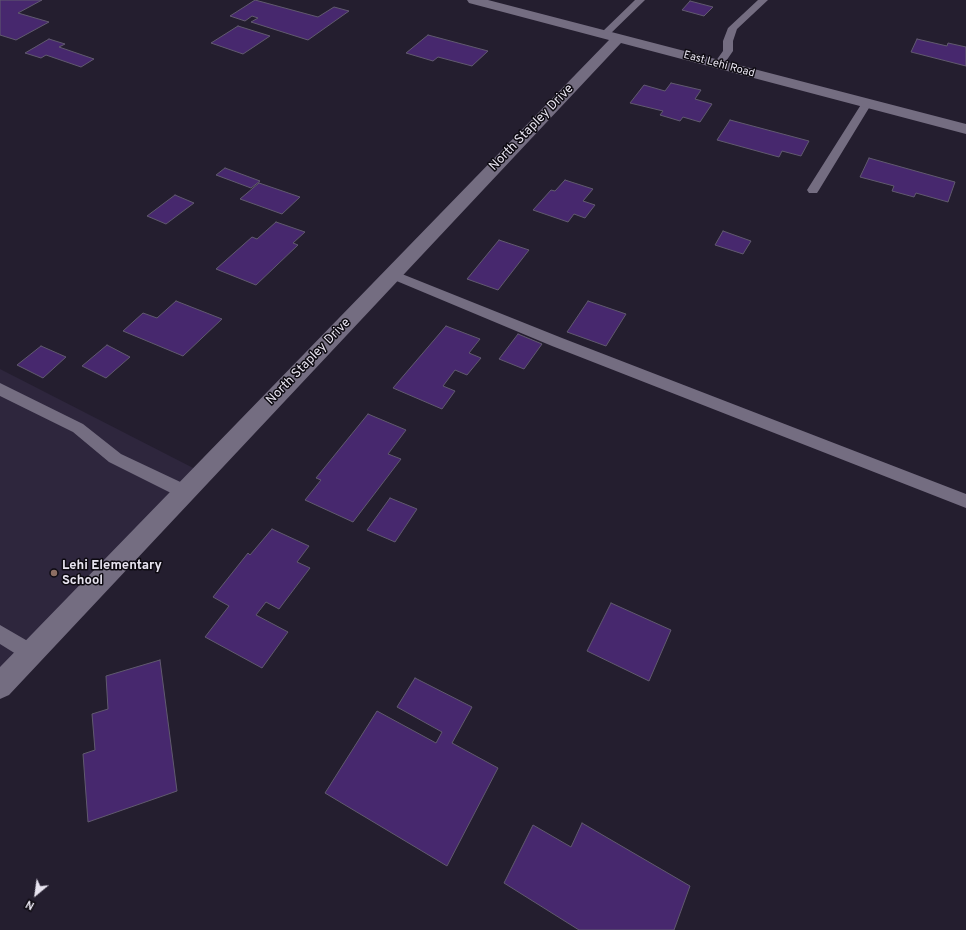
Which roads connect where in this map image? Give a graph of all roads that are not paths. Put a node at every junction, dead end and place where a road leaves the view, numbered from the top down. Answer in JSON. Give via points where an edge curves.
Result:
{"nodes":[{"id":1,"x":473,"y":0,"type":"edge"},
{"id":2,"x":640,"y":0,"type":"edge"},
{"id":3,"x":763,"y":0,"type":"edge"},
{"id":4,"x":610,"y":37,"type":"junction"},
{"id":5,"x":718,"y":65,"type":"junction"},
{"id":6,"x":866,"y":103,"type":"junction"},
{"id":7,"x":966,"y":129,"type":"edge"},
{"id":8,"x":813,"y":190,"type":"dead end"},
{"id":9,"x":392,"y":274,"type":"junction"},
{"id":10,"x":0,"y":389,"type":"edge"},
{"id":11,"x":185,"y":492,"type":"junction"},
{"id":12,"x":966,"y":501,"type":"edge"},
{"id":13,"x":0,"y":634,"type":"edge"},
{"id":14,"x":31,"y":653,"type":"junction"},
{"id":15,"x":0,"y":686,"type":"edge"}],
"edges":[{"from":1,"to":4,"type":"street","name":"East Lehi Road"},
{"from":2,"to":4,"type":"lane"},
{"from":3,"to":5,"type":"lane","via":[[733,28],[728,41],[728,51]]},
{"from":4,"to":5,"type":"street","name":"East Lehi Road"},
{"from":4,"to":9,"type":"street","name":"North Stapley Drive"},
{"from":5,"to":6,"type":"street","name":"East Lehi Road"},
{"from":6,"to":7,"type":"street","name":"East Lehi Road"},
{"from":6,"to":8,"type":"lane"},
{"from":9,"to":11,"type":"street","name":"North Stapley Drive"},
{"from":9,"to":12,"type":"lane","via":[[557,342]]},
{"from":10,"to":11,"type":"lane","via":[[78,428],[115,458]]},
{"from":11,"to":14,"type":"street","name":"North Stapley Drive"},
{"from":13,"to":14,"type":"lane"},
{"from":14,"to":15,"type":"street","name":"North Stapley Drive"}]}
